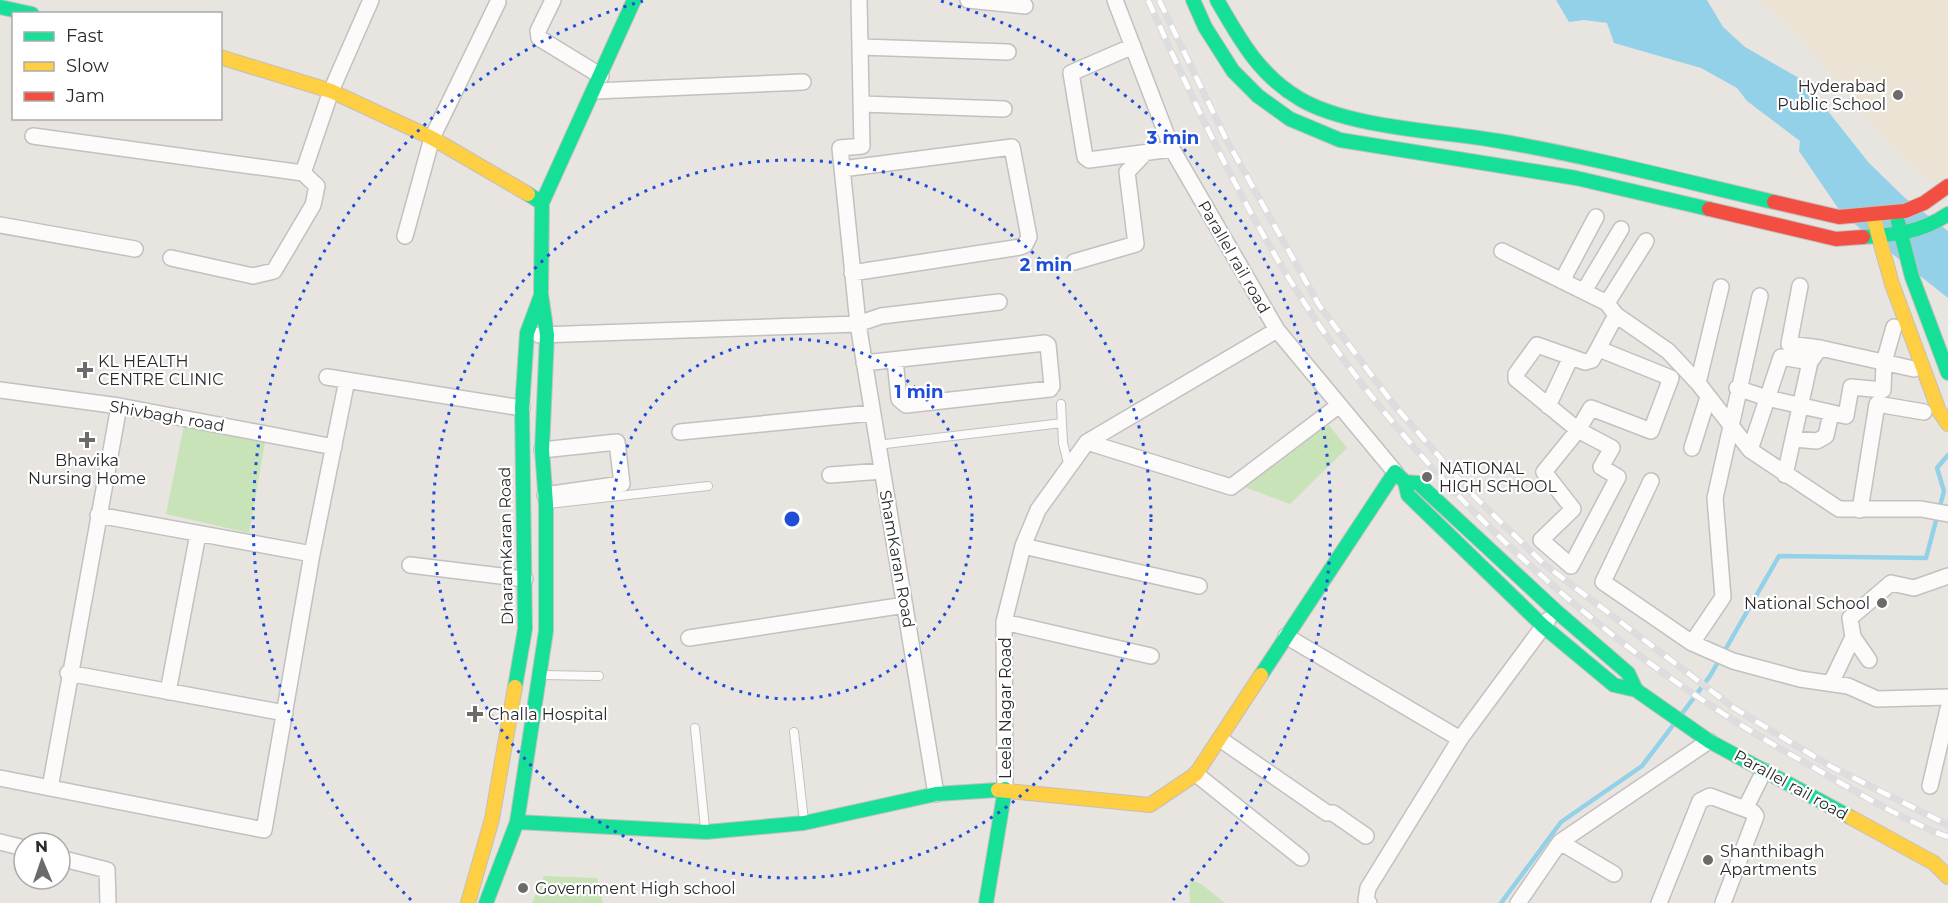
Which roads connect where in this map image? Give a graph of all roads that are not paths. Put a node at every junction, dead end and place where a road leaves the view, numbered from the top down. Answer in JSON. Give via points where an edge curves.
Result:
{"nodes":[{"id":1,"x":371,"y":0,"type":"edge"},
{"id":2,"x":553,"y":0,"type":"edge"},
{"id":3,"x":634,"y":0,"type":"edge"},
{"id":4,"x":859,"y":0,"type":"edge"},
{"id":5,"x":968,"y":0,"type":"edge"},
{"id":6,"x":1115,"y":0,"type":"edge"},
{"id":7,"x":1193,"y":0,"type":"edge"},
{"id":8,"x":1218,"y":0,"type":"edge"},
{"id":9,"x":498,"y":2,"type":"dead end"},
{"id":10,"x":1025,"y":6,"type":"dead end"},
{"id":11,"x":0,"y":7,"type":"edge"},
{"id":12,"x":23,"y":12,"type":"edge"},
{"id":13,"x":1134,"y":46,"type":"junction"},
{"id":14,"x":861,"y":47,"type":"junction"},
{"id":15,"x":1008,"y":52,"type":"dead end"},
{"id":16,"x":222,"y":58,"type":"edge"},
{"id":17,"x":602,"y":76,"type":"junction"},
{"id":18,"x":803,"y":82,"type":"dead end"},
{"id":19,"x":332,"y":91,"type":"junction"},
{"id":20,"x":595,"y":91,"type":"junction"},
{"id":21,"x":862,"y":104,"type":"junction"},
{"id":22,"x":1004,"y":109,"type":"dead end"},
{"id":23,"x":1384,"y":123,"type":"junction"},
{"id":24,"x":33,"y":136,"type":"dead end"},
{"id":25,"x":432,"y":138,"type":"junction"},
{"id":26,"x":1382,"y":146,"type":"junction"},
{"id":27,"x":1172,"y":149,"type":"junction"},
{"id":28,"x":1145,"y":153,"type":"junction"},
{"id":29,"x":842,"y":168,"type":"junction"},
{"id":30,"x":303,"y":173,"type":"junction"},
{"id":31,"x":1948,"y":186,"type":"edge"},
{"id":32,"x":542,"y":203,"type":"junction"},
{"id":33,"x":1895,"y":212,"type":"junction"},
{"id":34,"x":1948,"y":214,"type":"edge"},
{"id":35,"x":1873,"y":215,"type":"junction"},
{"id":36,"x":1596,"y":217,"type":"dead end"},
{"id":37,"x":0,"y":225,"type":"edge"},
{"id":38,"x":1621,"y":229,"type":"dead end"},
{"id":39,"x":1901,"y":235,"type":"junction"},
{"id":40,"x":405,"y":236,"type":"dead end"},
{"id":41,"x":1878,"y":237,"type":"junction"},
{"id":42,"x":1646,"y":241,"type":"dead end"},
{"id":43,"x":135,"y":249,"type":"dead end"},
{"id":44,"x":1502,"y":251,"type":"dead end"},
{"id":45,"x":171,"y":258,"type":"dead end"},
{"id":46,"x":1074,"y":262,"type":"dead end"},
{"id":47,"x":852,"y":273,"type":"junction"},
{"id":48,"x":1563,"y":279,"type":"junction"},
{"id":49,"x":1721,"y":286,"type":"dead end"},
{"id":50,"x":1800,"y":286,"type":"dead end"},
{"id":51,"x":1584,"y":291,"type":"junction"},
{"id":52,"x":541,"y":294,"type":"junction"},
{"id":53,"x":1760,"y":296,"type":"dead end"},
{"id":54,"x":999,"y":302,"type":"dead end"},
{"id":55,"x":1611,"y":309,"type":"junction"},
{"id":56,"x":858,"y":324,"type":"junction"},
{"id":57,"x":1894,"y":327,"type":"dead end"},
{"id":58,"x":1277,"y":330,"type":"junction"},
{"id":59,"x":527,"y":333,"type":"junction"},
{"id":60,"x":547,"y":336,"type":"junction"},
{"id":61,"x":1820,"y":348,"type":"junction"},
{"id":62,"x":1599,"y":349,"type":"junction"},
{"id":63,"x":1572,"y":357,"type":"junction"},
{"id":64,"x":895,"y":360,"type":"junction"},
{"id":65,"x":1810,"y":362,"type":"junction"},
{"id":66,"x":1884,"y":362,"type":"junction"},
{"id":67,"x":864,"y":363,"type":"junction"},
{"id":68,"x":1914,"y":369,"type":"dead end"},
{"id":69,"x":1948,"y":373,"type":"edge"},
{"id":70,"x":327,"y":376,"type":"dead end"},
{"id":71,"x":347,"y":380,"type":"junction"},
{"id":72,"x":1698,"y":383,"type":"junction"},
{"id":73,"x":1737,"y":388,"type":"junction"},
{"id":74,"x":0,"y":390,"type":"edge"},
{"id":75,"x":1708,"y":397,"type":"junction"},
{"id":76,"x":1767,"y":398,"type":"junction"},
{"id":77,"x":1061,"y":404,"type":"dead end"},
{"id":78,"x":1548,"y":405,"type":"junction"},
{"id":79,"x":118,"y":406,"type":"junction"},
{"id":80,"x":1338,"y":406,"type":"junction"},
{"id":81,"x":1801,"y":406,"type":"junction"},
{"id":82,"x":522,"y":408,"type":"junction"},
{"id":83,"x":1924,"y":412,"type":"dead end"},
{"id":84,"x":872,"y":413,"type":"junction"},
{"id":85,"x":1831,"y":413,"type":"junction"},
{"id":86,"x":1062,"y":423,"type":"junction"},
{"id":87,"x":1948,"y":424,"type":"edge"},
{"id":88,"x":1731,"y":426,"type":"junction"},
{"id":89,"x":1578,"y":430,"type":"junction"},
{"id":90,"x":680,"y":432,"type":"dead end"},
{"id":91,"x":1794,"y":439,"type":"junction"},
{"id":92,"x":1087,"y":442,"type":"junction"},
{"id":93,"x":877,"y":445,"type":"junction"},
{"id":94,"x":334,"y":447,"type":"junction"},
{"id":95,"x":1692,"y":448,"type":"dead end"},
{"id":96,"x":542,"y":450,"type":"junction"},
{"id":97,"x":1750,"y":450,"type":"junction"},
{"id":98,"x":1069,"y":467,"type":"junction"},
{"id":99,"x":882,"y":471,"type":"junction"},
{"id":100,"x":831,"y":475,"type":"dead end"},
{"id":101,"x":1785,"y":475,"type":"junction"},
{"id":102,"x":1400,"y":477,"type":"junction"},
{"id":103,"x":1651,"y":481,"type":"dead end"},
{"id":104,"x":708,"y":486,"type":"dead end"},
{"id":105,"x":545,"y":500,"type":"junction"},
{"id":106,"x":1860,"y":510,"type":"junction"},
{"id":107,"x":1948,"y":514,"type":"edge"},
{"id":108,"x":98,"y":515,"type":"junction"},
{"id":109,"x":198,"y":534,"type":"junction"},
{"id":110,"x":1023,"y":546,"type":"junction"},
{"id":111,"x":312,"y":554,"type":"junction"},
{"id":112,"x":410,"y":565,"type":"dead end"},
{"id":113,"x":1948,"y":576,"type":"edge"},
{"id":114,"x":525,"y":579,"type":"junction"},
{"id":115,"x":1199,"y":586,"type":"dead end"},
{"id":116,"x":905,"y":604,"type":"junction"},
{"id":117,"x":1556,"y":611,"type":"junction"},
{"id":118,"x":1004,"y":622,"type":"junction"},
{"id":119,"x":1543,"y":626,"type":"junction"},
{"id":120,"x":1286,"y":636,"type":"junction"},
{"id":121,"x":1853,"y":637,"type":"junction"},
{"id":122,"x":689,"y":638,"type":"dead end"},
{"id":123,"x":1692,"y":643,"type":"junction"},
{"id":124,"x":1151,"y":656,"type":"dead end"},
{"id":125,"x":1869,"y":660,"type":"dead end"},
{"id":126,"x":68,"y":673,"type":"junction"},
{"id":127,"x":541,"y":675,"type":"junction"},
{"id":128,"x":598,"y":676,"type":"dead end"},
{"id":129,"x":1831,"y":683,"type":"junction"},
{"id":130,"x":1636,"y":690,"type":"junction"},
{"id":131,"x":168,"y":693,"type":"junction"},
{"id":132,"x":1948,"y":697,"type":"edge"},
{"id":133,"x":1948,"y":710,"type":"edge"},
{"id":134,"x":285,"y":714,"type":"junction"},
{"id":135,"x":695,"y":728,"type":"dead end"},
{"id":136,"x":794,"y":732,"type":"dead end"},
{"id":137,"x":1220,"y":739,"type":"junction"},
{"id":138,"x":1460,"y":739,"type":"junction"},
{"id":139,"x":1709,"y":741,"type":"junction"},
{"id":140,"x":1764,"y":771,"type":"junction"},
{"id":141,"x":1196,"y":774,"type":"junction"},
{"id":142,"x":0,"y":778,"type":"edge"},
{"id":143,"x":1930,"y":786,"type":"dead end"},
{"id":144,"x":50,"y":788,"type":"junction"},
{"id":145,"x":1005,"y":789,"type":"junction"},
{"id":146,"x":936,"y":794,"type":"junction"},
{"id":147,"x":1745,"y":809,"type":"junction"},
{"id":148,"x":517,"y":822,"type":"junction"},
{"id":149,"x":804,"y":823,"type":"junction"},
{"id":150,"x":706,"y":832,"type":"junction"},
{"id":151,"x":1366,"y":836,"type":"dead end"},
{"id":152,"x":1560,"y":842,"type":"junction"},
{"id":153,"x":1301,"y":858,"type":"dead end"},
{"id":154,"x":72,"y":861,"type":"edge"},
{"id":155,"x":1614,"y":874,"type":"dead end"},
{"id":156,"x":1948,"y":877,"type":"edge"},
{"id":157,"x":108,"y":903,"type":"edge"},
{"id":158,"x":468,"y":903,"type":"edge"},
{"id":159,"x":486,"y":903,"type":"edge"},
{"id":160,"x":987,"y":903,"type":"edge"},
{"id":161,"x":1369,"y":903,"type":"edge"},
{"id":162,"x":1518,"y":903,"type":"edge"},
{"id":163,"x":1659,"y":903,"type":"edge"},
{"id":164,"x":1723,"y":903,"type":"edge"}],
"edges":[{"from":1,"to":19,"type":"street"},
{"from":2,"to":17,"type":"street","via":[[538,31],[539,38]]},
{"from":3,"to":17,"type":"street"},
{"from":4,"to":14,"type":"street","name":"ShamKaran Road"},
{"from":5,"to":10,"type":"street"},
{"from":6,"to":13,"type":"street","name":"Parallel rail road"},
{"from":7,"to":26,"type":"street","via":[[1233,70],[1258,96],[1290,119],[1340,140]]},
{"from":8,"to":23,"type":"street","via":[[1250,57],[1301,100],[1346,118]]},
{"from":9,"to":25,"type":"street"},
{"from":11,"to":12,"type":"street"},
{"from":13,"to":27,"type":"street","name":"Parallel rail road"},
{"from":13,"to":28,"type":"street","via":[[1073,70],[1070,75],[1086,159]]},
{"from":14,"to":15,"type":"street"},
{"from":14,"to":21,"type":"street","name":"ShamKaran Road"},
{"from":16,"to":19,"type":"street"},
{"from":17,"to":20,"type":"street"},
{"from":18,"to":20,"type":"street"},
{"from":19,"to":25,"type":"street"},
{"from":19,"to":30,"type":"street"},
{"from":20,"to":32,"type":"street"},
{"from":21,"to":22,"type":"street"},
{"from":21,"to":29,"type":"street","name":"ShamKaran Road","via":[[862,146],[840,148]]},
{"from":23,"to":26,"type":"street"},
{"from":23,"to":35,"type":"street","via":[[1581,157],[1839,217]]},
{"from":24,"to":30,"type":"street"},
{"from":25,"to":32,"type":"street"},
{"from":25,"to":40,"type":"street"},
{"from":26,"to":41,"type":"street","via":[[1576,178],[1836,239]]},
{"from":27,"to":28,"type":"street"},
{"from":27,"to":58,"type":"street","name":"Parallel rail road"},
{"from":28,"to":46,"type":"street","via":[[1127,172],[1136,244]]},
{"from":29,"to":47,"type":"street","name":"ShamKaran Road"},
{"from":29,"to":47,"type":"street","via":[[1012,147],[1029,237],[1020,247]]},
{"from":30,"to":45,"type":"street","via":[[317,186],[313,205],[274,271],[253,276]]},
{"from":31,"to":33,"type":"street","via":[[1924,203]]},
{"from":32,"to":52,"type":"street","name":"DharamKaran Road"},
{"from":33,"to":35,"type":"street"},
{"from":33,"to":39,"type":"street"},
{"from":34,"to":39,"type":"street"},
{"from":35,"to":41,"type":"street"},
{"from":36,"to":48,"type":"street"},
{"from":37,"to":43,"type":"street"},
{"from":38,"to":51,"type":"street"},
{"from":39,"to":41,"type":"street"},
{"from":39,"to":69,"type":"street","via":[[1912,277]]},
{"from":41,"to":87,"type":"street","via":[[1939,411]]},
{"from":42,"to":55,"type":"street"},
{"from":44,"to":48,"type":"street"},
{"from":47,"to":56,"type":"street","name":"ShamKaran Road"},
{"from":48,"to":51,"type":"street"},
{"from":49,"to":72,"type":"street"},
{"from":50,"to":61,"type":"street","via":[[1789,344]]},
{"from":51,"to":55,"type":"street"},
{"from":52,"to":59,"type":"street","name":"DharamKaran Road"},
{"from":52,"to":60,"type":"street","name":"DharamKaran Road"},
{"from":53,"to":73,"type":"street"},
{"from":54,"to":56,"type":"street","via":[[880,316]]},
{"from":55,"to":62,"type":"street"},
{"from":55,"to":72,"type":"street","via":[[1668,351]]},
{"from":56,"to":60,"type":"street"},
{"from":56,"to":67,"type":"street","name":"ShamKaran Road"},
{"from":57,"to":66,"type":"street"},
{"from":58,"to":80,"type":"street","name":"Parallel rail road"},
{"from":58,"to":92,"type":"street"},
{"from":59,"to":60,"type":"street"},
{"from":59,"to":82,"type":"street","name":"DharamKaran Road"},
{"from":60,"to":96,"type":"street","name":"DharamKaran Road"},
{"from":61,"to":65,"type":"street"},
{"from":61,"to":66,"type":"street"},
{"from":62,"to":63,"type":"street","via":[[1590,362]]},
{"from":62,"to":89,"type":"street","via":[[1671,378],[1651,431],[1591,408]]},
{"from":63,"to":78,"type":"street"},
{"from":63,"to":78,"type":"street","via":[[1537,345],[1516,374],[1517,382]]},
{"from":64,"to":64,"type":"street","via":[[1045,344],[1052,386],[906,405],[899,399]]},
{"from":64,"to":67,"type":"street"},
{"from":65,"to":76,"type":"street","via":[[1781,357]]},
{"from":65,"to":81,"type":"street"},
{"from":66,"to":68,"type":"street"},
{"from":66,"to":85,"type":"street","via":[[1882,390],[1851,387],[1846,416]]},
{"from":67,"to":84,"type":"street","name":"ShamKaran Road"},
{"from":70,"to":71,"type":"street"},
{"from":71,"to":82,"type":"street"},
{"from":71,"to":94,"type":"street"},
{"from":72,"to":75,"type":"street"},
{"from":73,"to":76,"type":"street"},
{"from":73,"to":88,"type":"street"},
{"from":74,"to":79,"type":"street","name":"Shivbagh road"},
{"from":75,"to":88,"type":"street"},
{"from":75,"to":95,"type":"street"},
{"from":76,"to":81,"type":"street"},
{"from":76,"to":97,"type":"street"},
{"from":77,"to":86,"type":"lane"},
{"from":78,"to":89,"type":"street"},
{"from":79,"to":94,"type":"street","name":"Shivbagh road"},
{"from":79,"to":108,"type":"street"},
{"from":80,"to":92,"type":"street","via":[[1231,488]]},
{"from":80,"to":102,"type":"street","name":"Parallel rail road"},
{"from":81,"to":85,"type":"street"},
{"from":81,"to":91,"type":"street"},
{"from":82,"to":114,"type":"street","name":"DharamKaran Road"},
{"from":83,"to":106,"type":"street","via":[[1877,404]]},
{"from":84,"to":90,"type":"street"},
{"from":84,"to":93,"type":"street","name":"ShamKaran Road"},
{"from":85,"to":91,"type":"street","via":[[1826,436],[1817,441]]},
{"from":86,"to":93,"type":"lane"},
{"from":86,"to":98,"type":"lane"},
{"from":88,"to":97,"type":"street"},
{"from":88,"to":123,"type":"street","via":[[1715,498],[1723,597]]},
{"from":89,"to":89,"type":"street","via":[[1612,448],[1601,467],[1618,477],[1571,566],[1541,540],[1574,509],[1544,472]]},
{"from":91,"to":101,"type":"street"},
{"from":92,"to":98,"type":"street","name":"Leela Nagar Road"},
{"from":93,"to":99,"type":"street","name":"ShamKaran Road"},
{"from":94,"to":111,"type":"street"},
{"from":96,"to":105,"type":"street","name":"DharamKaran Road"},
{"from":96,"to":105,"type":"street","via":[[617,442],[622,484]]},
{"from":97,"to":101,"type":"street"},
{"from":98,"to":110,"type":"street","name":"Leela Nagar Road","via":[[1038,510]]},
{"from":99,"to":100,"type":"street"},
{"from":99,"to":116,"type":"street","name":"ShamKaran Road"},
{"from":101,"to":106,"type":"street","via":[[1839,509]]},
{"from":102,"to":117,"type":"street","name":"Parallel rail road","via":[[1418,483]]},
{"from":102,"to":119,"type":"street","name":"Parallel rail road","via":[[1408,495]]},
{"from":102,"to":120,"type":"street","name":"Leela Nagar Road"},
{"from":103,"to":123,"type":"street","via":[[1603,582]]},
{"from":104,"to":105,"type":"lane"},
{"from":105,"to":127,"type":"street","name":"DharamKaran Road","via":[[547,622]]},
{"from":106,"to":107,"type":"street","via":[[1921,509]]},
{"from":108,"to":109,"type":"street"},
{"from":108,"to":126,"type":"street"},
{"from":109,"to":111,"type":"street"},
{"from":109,"to":131,"type":"street"},
{"from":110,"to":115,"type":"street"},
{"from":110,"to":118,"type":"street","name":"Leela Nagar Road"},
{"from":111,"to":134,"type":"street"},
{"from":112,"to":114,"type":"street"},
{"from":113,"to":121,"type":"street","via":[[1914,588],[1891,583],[1850,618]]},
{"from":114,"to":158,"type":"street","name":"DharamKaran Road","via":[[525,629],[517,684],[492,819]]},
{"from":116,"to":122,"type":"street"},
{"from":116,"to":146,"type":"street","name":"ShamKaran Road"},
{"from":117,"to":119,"type":"street"},
{"from":117,"to":130,"type":"street","name":"Parallel rail road","via":[[1628,673]]},
{"from":118,"to":124,"type":"street"},
{"from":118,"to":145,"type":"street","name":"Leela Nagar Road"},
{"from":119,"to":130,"type":"street","name":"Parallel rail road","via":[[1614,685]]},
{"from":119,"to":138,"type":"street"},
{"from":120,"to":137,"type":"street","name":"Leela Nagar Road"},
{"from":120,"to":138,"type":"street"},
{"from":121,"to":125,"type":"street"},
{"from":121,"to":129,"type":"street"},
{"from":123,"to":129,"type":"street","via":[[1733,661]]},
{"from":126,"to":131,"type":"street"},
{"from":126,"to":144,"type":"street"},
{"from":127,"to":128,"type":"lane"},
{"from":127,"to":148,"type":"street","name":"DharamKaran Road"},
{"from":129,"to":132,"type":"street","via":[[1877,699]]},
{"from":130,"to":139,"type":"street","name":"Parallel rail road"},
{"from":131,"to":134,"type":"street"},
{"from":133,"to":143,"type":"street"},
{"from":134,"to":144,"type":"street","via":[[264,830]]},
{"from":135,"to":150,"type":"lane"},
{"from":136,"to":149,"type":"lane"},
{"from":137,"to":141,"type":"street","name":"Leela Nagar Road"},
{"from":137,"to":151,"type":"street"},
{"from":138,"to":161,"type":"street","via":[[1368,888]]},
{"from":139,"to":140,"type":"street","name":"Parallel rail road"},
{"from":139,"to":152,"type":"street"},
{"from":140,"to":147,"type":"street"},
{"from":140,"to":156,"type":"street","name":"Parallel rail road","via":[[1934,863]]},
{"from":141,"to":145,"type":"street","name":"Leela Nagar Road","via":[[1150,806]]},
{"from":141,"to":153,"type":"street"},
{"from":142,"to":144,"type":"street"},
{"from":145,"to":146,"type":"street"},
{"from":145,"to":160,"type":"street"},
{"from":146,"to":149,"type":"street"},
{"from":147,"to":163,"type":"street","via":[[1704,797]]},
{"from":147,"to":164,"type":"street","via":[[1753,812],[1755,822]]},
{"from":148,"to":150,"type":"street"},
{"from":148,"to":159,"type":"street","name":"DharamKaran Road"},
{"from":149,"to":150,"type":"street"},
{"from":152,"to":155,"type":"street"},
{"from":152,"to":162,"type":"street"},
{"from":154,"to":157,"type":"street","via":[[107,870]]}]}
